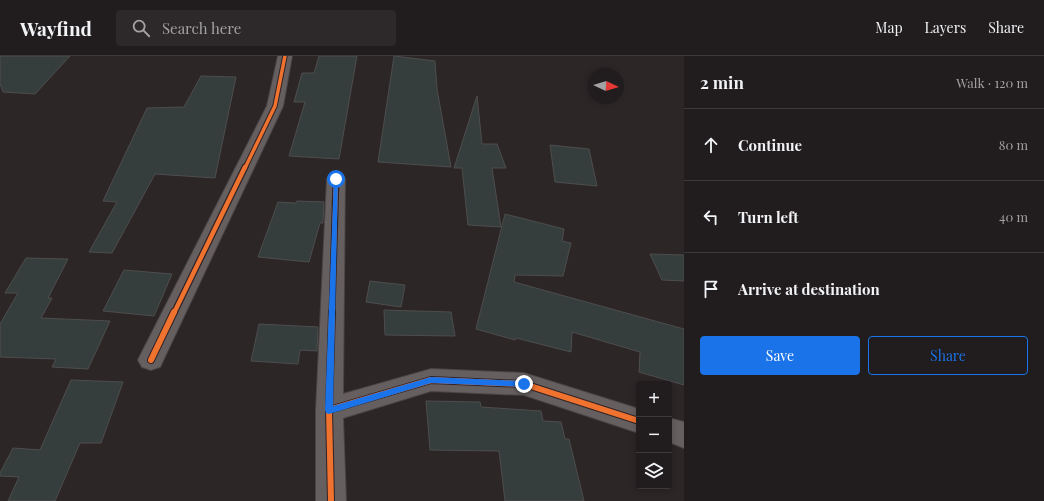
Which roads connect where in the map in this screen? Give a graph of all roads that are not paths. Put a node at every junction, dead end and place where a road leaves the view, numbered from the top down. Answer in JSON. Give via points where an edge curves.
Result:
{"nodes":[{"id":1,"x":285,"y":56,"type":"edge"},
{"id":2,"x":336,"y":179,"type":"dead end"},
{"id":3,"x":150,"y":360,"type":"dead end"},
{"id":4,"x":329,"y":410,"type":"junction"},
{"id":5,"x":636,"y":420,"type":"edge"},
{"id":6,"x":672,"y":431,"type":"edge"},
{"id":7,"x":684,"y":435,"type":"edge"},
{"id":8,"x":330,"y":501,"type":"edge"}],
"edges":[{"from":1,"to":3,"type":"street","via":[[275,106]]},
{"from":2,"to":4,"type":"street"},
{"from":4,"to":5,"type":"street","via":[[431,380],[524,384]]},
{"from":4,"to":8,"type":"street"},
{"from":6,"to":7,"type":"street"}]}
